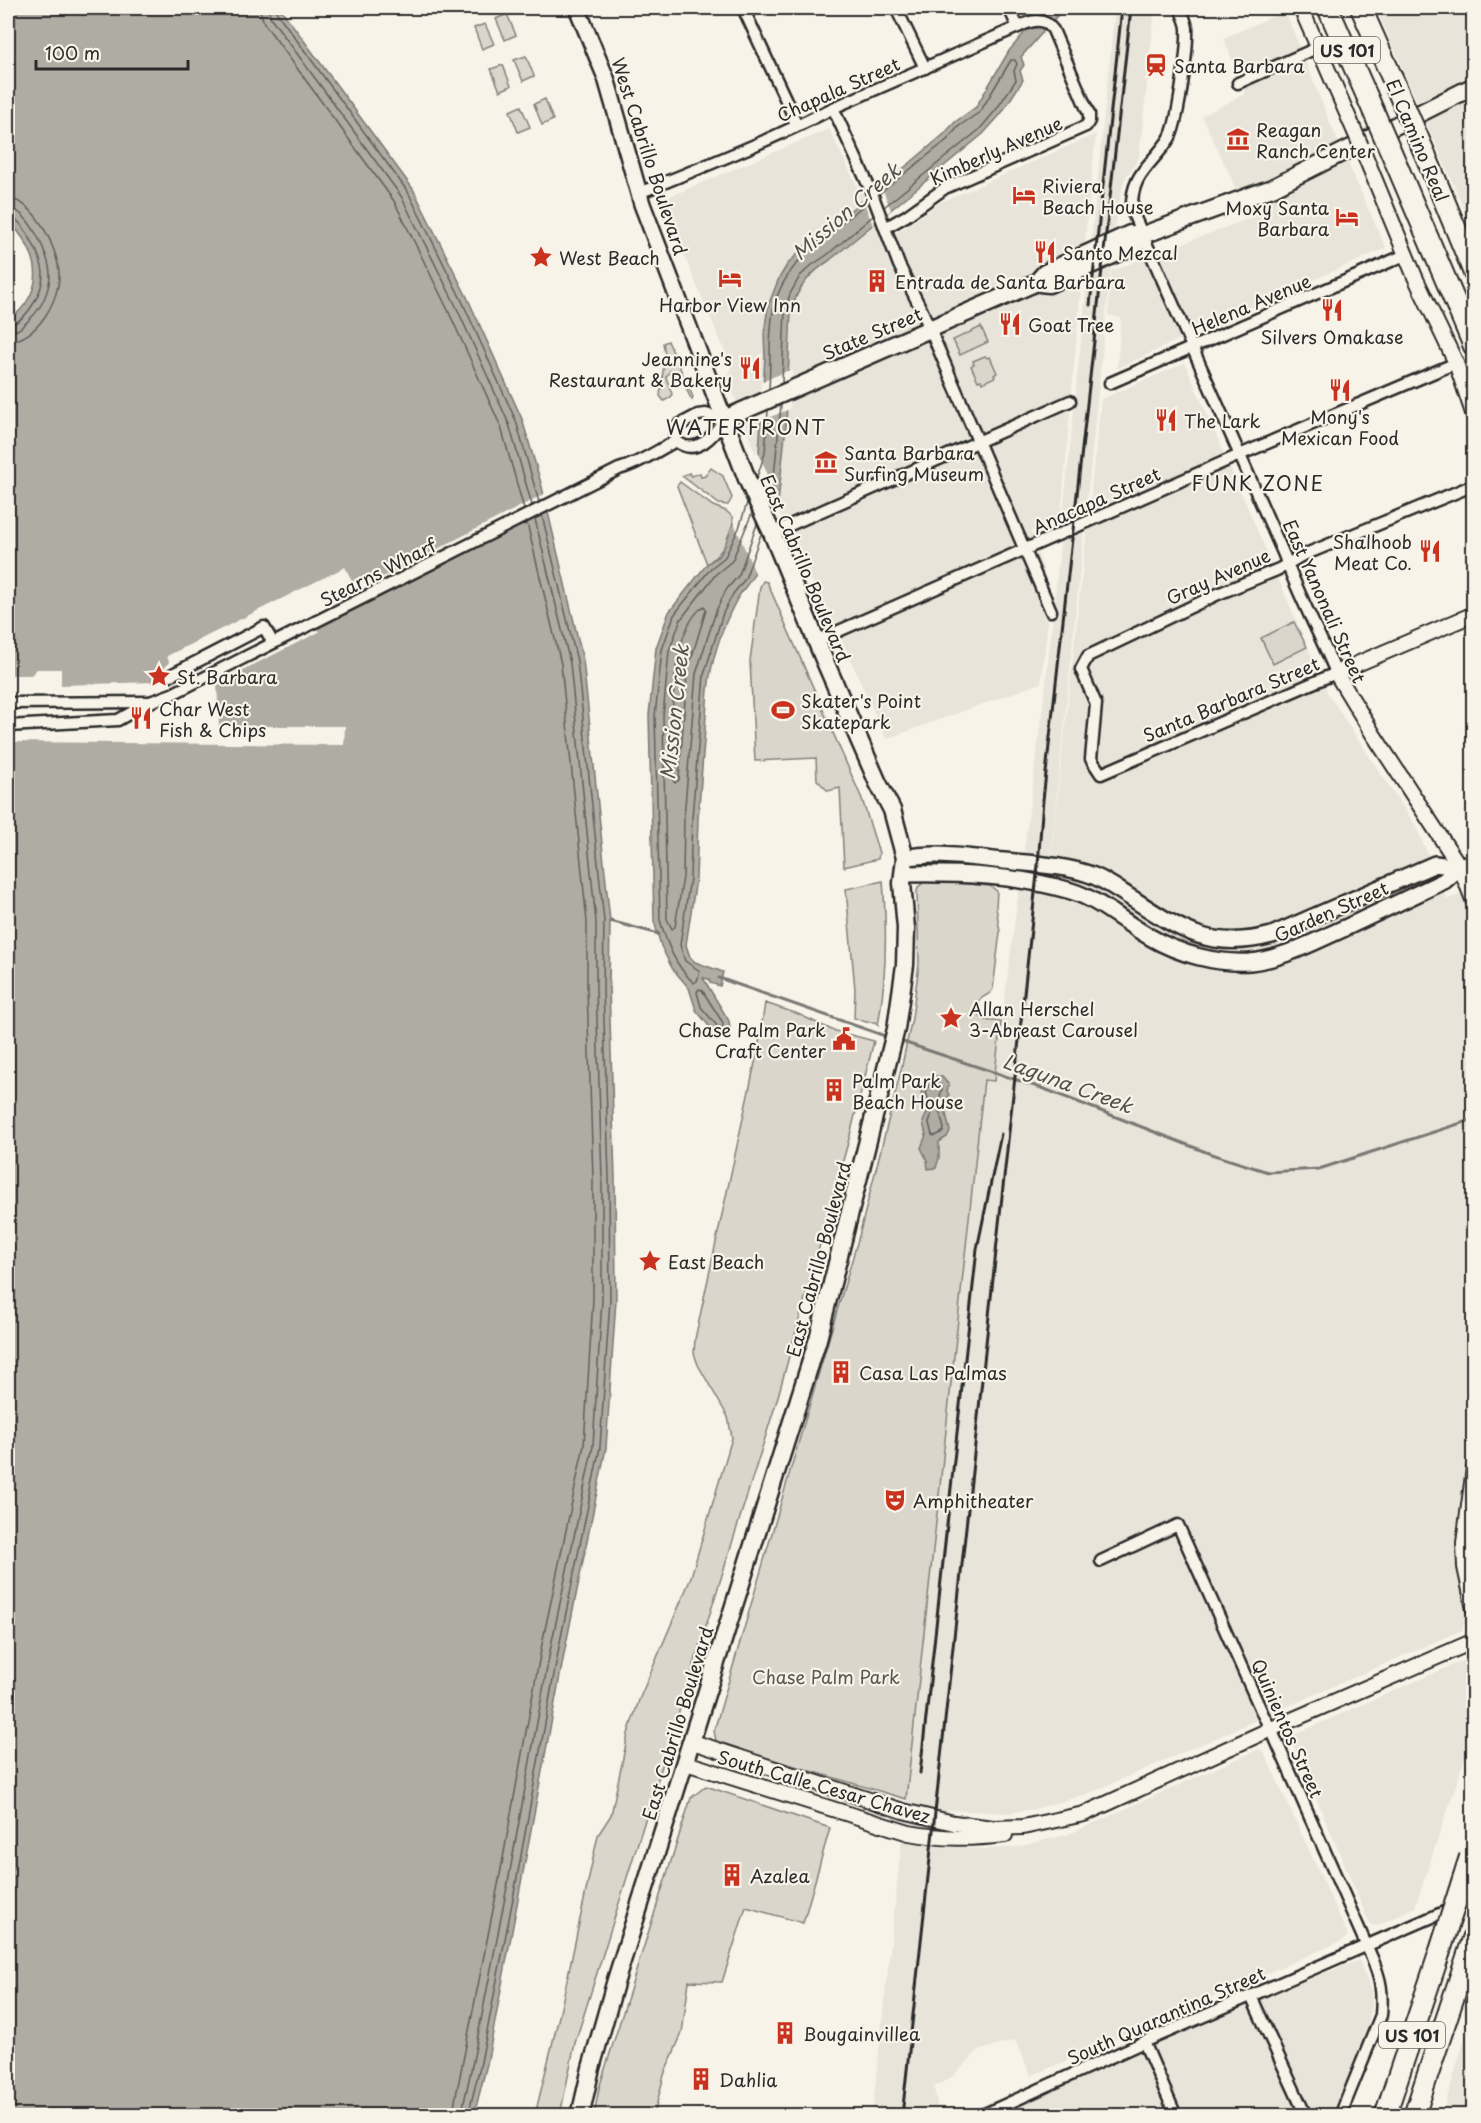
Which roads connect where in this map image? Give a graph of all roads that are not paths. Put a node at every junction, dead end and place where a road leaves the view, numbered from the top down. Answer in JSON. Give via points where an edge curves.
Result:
{"nodes":[{"id":1,"x":577,"y":8,"type":"edge"},
{"id":2,"x":743,"y":8,"type":"edge"},
{"id":3,"x":896,"y":8,"type":"edge"},
{"id":4,"x":1009,"y":8,"type":"edge"},
{"id":5,"x":1180,"y":8,"type":"edge"},
{"id":6,"x":1301,"y":8,"type":"edge"},
{"id":7,"x":1328,"y":8,"type":"edge"},
{"id":8,"x":1361,"y":8,"type":"edge"},
{"id":9,"x":1023,"y":25,"type":"junction"},
{"id":10,"x":1319,"y":47,"type":"junction"},
{"id":11,"x":925,"y":68,"type":"junction"},
{"id":12,"x":1238,"y":83,"type":"dead end"},
{"id":13,"x":1473,"y":86,"type":"edge"},
{"id":14,"x":833,"y":108,"type":"junction"},
{"id":15,"x":796,"y":126,"type":"junction"},
{"id":16,"x":639,"y":193,"type":"junction"},
{"id":17,"x":883,"y":223,"type":"junction"},
{"id":18,"x":1143,"y":235,"type":"junction"},
{"id":19,"x":1405,"y":255,"type":"junction"},
{"id":20,"x":1473,"y":273,"type":"edge"},
{"id":21,"x":929,"y":330,"type":"junction"},
{"id":22,"x":1473,"y":346,"type":"edge"},
{"id":23,"x":1194,"y":347,"type":"junction"},
{"id":24,"x":1456,"y":363,"type":"junction"},
{"id":25,"x":1110,"y":383,"type":"dead end"},
{"id":26,"x":1070,"y":401,"type":"dead end"},
{"id":27,"x":1473,"y":416,"type":"edge"},
{"id":28,"x":724,"y":419,"type":"junction"},
{"id":29,"x":676,"y":441,"type":"junction"},
{"id":30,"x":977,"y":441,"type":"junction"},
{"id":31,"x":1240,"y":455,"type":"junction"},
{"id":32,"x":1473,"y":485,"type":"edge"},
{"id":33,"x":771,"y":532,"type":"junction"},
{"id":34,"x":1023,"y":550,"type":"junction"},
{"id":35,"x":1287,"y":563,"type":"junction"},
{"id":36,"x":1051,"y":611,"type":"dead end"},
{"id":37,"x":1473,"y":614,"type":"edge"},
{"id":38,"x":816,"y":641,"type":"junction"},
{"id":39,"x":273,"y":643,"type":"junction"},
{"id":40,"x":1336,"y":674,"type":"junction"},
{"id":41,"x":171,"y":675,"type":"dead end"},
{"id":42,"x":150,"y":702,"type":"junction"},
{"id":43,"x":8,"y":703,"type":"edge"},
{"id":44,"x":8,"y":726,"type":"edge"},
{"id":45,"x":1101,"y":774,"type":"joint"},
{"id":46,"x":1466,"y":865,"type":"edge"},
{"id":47,"x":904,"y":866,"type":"junction"},
{"id":48,"x":1473,"y":902,"type":"edge"},
{"id":49,"x":1473,"y":1468,"type":"edge"},
{"id":50,"x":1101,"y":1561,"type":"dead end"},
{"id":51,"x":1473,"y":1609,"type":"edge"},
{"id":52,"x":1473,"y":1641,"type":"edge"},
{"id":53,"x":1271,"y":1729,"type":"junction"},
{"id":54,"x":693,"y":1742,"type":"junction"},
{"id":55,"x":686,"y":1763,"type":"junction"},
{"id":56,"x":1023,"y":1827,"type":"junction"},
{"id":57,"x":1472,"y":1852,"type":"edge"},
{"id":58,"x":1473,"y":1899,"type":"edge"},
{"id":59,"x":1473,"y":1939,"type":"edge"},
{"id":60,"x":1366,"y":1946,"type":"junction"},
{"id":61,"x":1251,"y":1996,"type":"junction"},
{"id":62,"x":1144,"y":2042,"type":"junction"},
{"id":63,"x":579,"y":2115,"type":"edge"},
{"id":64,"x":980,"y":2115,"type":"edge"},
{"id":65,"x":1176,"y":2115,"type":"edge"},
{"id":66,"x":1306,"y":2115,"type":"edge"},
{"id":67,"x":1340,"y":2115,"type":"edge"},
{"id":68,"x":1385,"y":2115,"type":"edge"},
{"id":69,"x":1414,"y":2115,"type":"edge"}],
"edges":[{"from":1,"to":16,"type":"main road","name":"West Cabrillo Boulevard","via":[[609,87]]},
{"from":2,"to":15,"type":"street"},
{"from":3,"to":11,"type":"street"},
{"from":4,"to":9,"type":"street"},
{"from":5,"to":18,"type":"street","name":"East Yanonali Street","via":[[1187,29],[1174,127],[1135,183],[1131,196],[1132,211]]},
{"from":6,"to":10,"type":"street"},
{"from":7,"to":22,"type":"highway","name":"El Camino Real","number":"US 101","bridge":true},
{"from":8,"to":20,"type":"highway","name":"El Camino Real","number":"US 101","bridge":true},
{"from":9,"to":11,"type":"street","name":"Chapala Street"},
{"from":9,"to":17,"type":"street","name":"Kimberly Avenue","via":[[1043,21],[1050,26],[1087,109],[1086,126],[945,188],[906,216]]},
{"from":10,"to":12,"type":"street"},
{"from":10,"to":19,"type":"street","bridge":true},
{"from":11,"to":14,"type":"street","name":"Chapala Street"},
{"from":13,"to":18,"type":"main road","name":"State Street","via":[[1272,188]]},
{"from":14,"to":15,"type":"street","name":"Chapala Street"},
{"from":14,"to":17,"type":"street"},
{"from":15,"to":16,"type":"street","name":"Chapala Street"},
{"from":16,"to":28,"type":"main road","name":"West Cabrillo Boulevard"},
{"from":17,"to":21,"type":"street"},
{"from":18,"to":21,"type":"main road","name":"State Street","via":[[1130,234],[1106,244],[1045,273],[1037,282]]},
{"from":18,"to":23,"type":"street","name":"East Yanonali Street"},
{"from":19,"to":23,"type":"street","name":"Helena Avenue"},
{"from":19,"to":24,"type":"street"},
{"from":21,"to":28,"type":"main road","name":"State Street"},
{"from":21,"to":30,"type":"street"},
{"from":23,"to":25,"type":"street","name":"Helena Avenue"},
{"from":23,"to":31,"type":"street","name":"East Yanonali Street"},
{"from":24,"to":27,"type":"street"},
{"from":24,"to":31,"type":"street","name":"Anacapa Street"},
{"from":26,"to":30,"type":"street"},
{"from":28,"to":29,"type":"street","name":"Stearns Wharf","via":[[714,435],[692,447]]},
{"from":28,"to":29,"type":"street","name":"Stearns Wharf","via":[[706,414],[682,422],[676,430]]},
{"from":28,"to":33,"type":"main road","name":"East Cabrillo Boulevard"},
{"from":29,"to":39,"type":"street","name":"Stearns Wharf","via":[[648,459],[619,469]]},
{"from":30,"to":33,"type":"street"},
{"from":30,"to":34,"type":"street"},
{"from":31,"to":34,"type":"street","name":"Anacapa Street"},
{"from":31,"to":35,"type":"street","name":"East Yanonali Street"},
{"from":32,"to":35,"type":"street","name":"Gray Avenue"},
{"from":33,"to":38,"type":"main road","name":"East Cabrillo Boulevard"},
{"from":34,"to":36,"type":"street"},
{"from":34,"to":38,"type":"street","name":"Anacapa Street"},
{"from":35,"to":40,"type":"street","name":"East Yanonali Street"},
{"from":35,"to":45,"type":"street","name":"Gray Avenue","via":[[1093,652],[1081,669],[1096,704],[1091,759]]},
{"from":37,"to":40,"type":"street","name":"Santa Barbara Street"},
{"from":38,"to":47,"type":"main road","name":"East Cabrillo Boulevard","via":[[892,810]]},
{"from":39,"to":41,"type":"street","via":[[264,627]]},
{"from":39,"to":42,"type":"street","name":"Stearns Wharf"},
{"from":40,"to":45,"type":"street","name":"Santa Barbara Street"},
{"from":40,"to":46,"type":"street","name":"East Yanonali Street","via":[[1377,741]]},
{"from":42,"to":43,"type":"street","name":"Stearns Wharf"},
{"from":42,"to":44,"type":"street","name":"Stearns Wharf","via":[[118,720]]},
{"from":46,"to":47,"type":"main road","name":"Garden Street","via":[[1435,864],[1272,935],[1238,941],[1185,932],[1108,883],[1064,867],[924,854]]},
{"from":46,"to":47,"type":"main road","name":"Garden Street","via":[[1444,881],[1304,946],[1251,962],[1205,958],[1165,945],[1071,891]]},
{"from":46,"to":48,"type":"street","name":"East Yanonali Street"},
{"from":47,"to":54,"type":"main road","name":"East Cabrillo Boulevard","via":[[905,956],[891,1052],[818,1339]]},
{"from":49,"to":51,"type":"street","via":[[1464,1543]]},
{"from":50,"to":53,"type":"street","name":"Quinientos Street","via":[[1178,1524]]},
{"from":52,"to":53,"type":"street","name":"South Calle Cesar Chavez"},
{"from":53,"to":56,"type":"street","name":"South Calle Cesar Chavez","via":[[1084,1814]]},
{"from":53,"to":60,"type":"street","name":"Quinientos Street"},
{"from":54,"to":55,"type":"main road","name":"East Cabrillo Boulevard"},
{"from":54,"to":56,"type":"street","name":"South Calle Cesar Chavez","via":[[903,1811],[954,1823]]},
{"from":55,"to":56,"type":"street","name":"South Calle Cesar Chavez","via":[[883,1826],[932,1837],[1005,1835]]},
{"from":55,"to":63,"type":"main road","name":"East Cabrillo Boulevard","via":[[616,1980]]},
{"from":57,"to":68,"type":"highway","number":"US 101","bridge":true},
{"from":58,"to":60,"type":"street","name":"South Quarantina Street"},
{"from":59,"to":69,"type":"highway","number":"US 101"},
{"from":60,"to":61,"type":"street","name":"South Quarantina Street"},
{"from":60,"to":67,"type":"street","name":"Quinientos Street","via":[[1381,1980],[1381,2015]]},
{"from":61,"to":62,"type":"street","name":"South Quarantina Street"},
{"from":61,"to":66,"type":"street"},
{"from":62,"to":64,"type":"street","name":"South Quarantina Street"},
{"from":62,"to":65,"type":"street"}]}
